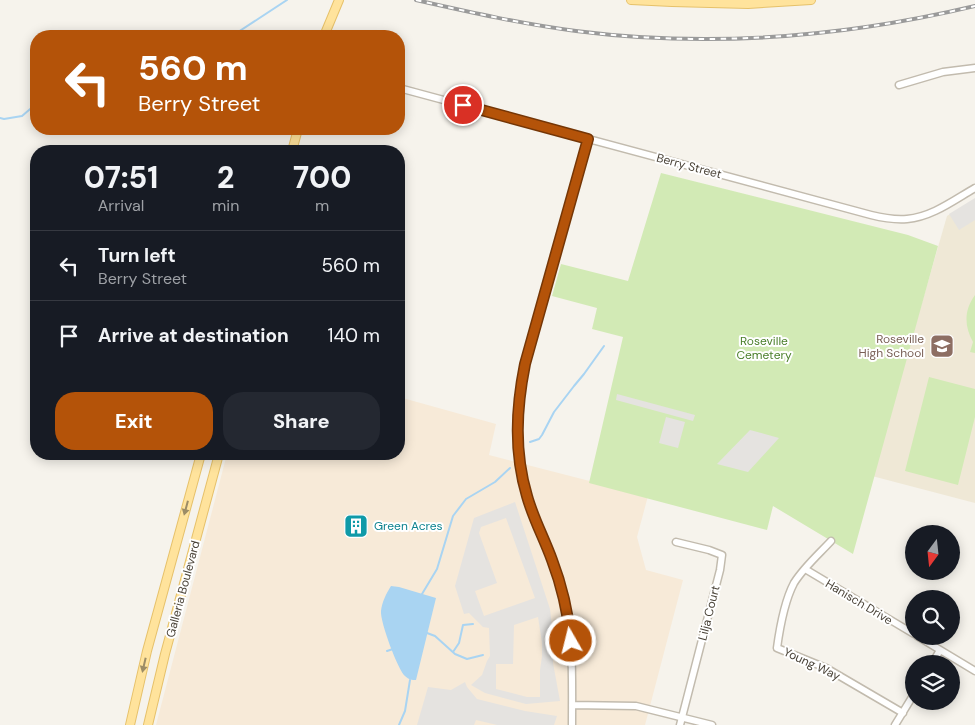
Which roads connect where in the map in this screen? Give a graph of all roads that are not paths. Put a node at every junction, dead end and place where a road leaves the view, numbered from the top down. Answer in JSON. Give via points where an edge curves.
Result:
{"nodes":[{"id":1,"x":339,"y":0,"type":"edge"},
{"id":2,"x":631,"y":0,"type":"edge"},
{"id":3,"x":811,"y":0,"type":"edge"},
{"id":4,"x":666,"y":1,"type":"edge"},
{"id":5,"x":326,"y":30,"type":"edge"},
{"id":6,"x":975,"y":68,"type":"edge"},
{"id":7,"x":899,"y":85,"type":"dead end"},
{"id":8,"x":405,"y":90,"type":"edge"},
{"id":9,"x":588,"y":139,"type":"junction"},
{"id":10,"x":975,"y":188,"type":"edge"},
{"id":11,"x":200,"y":460,"type":"edge"},
{"id":12,"x":217,"y":460,"type":"edge"},
{"id":13,"x":831,"y":541,"type":"dead end"},
{"id":14,"x":676,"y":542,"type":"dead end"},
{"id":15,"x":805,"y":569,"type":"junction"},
{"id":16,"x":905,"y":629,"type":"edge"},
{"id":17,"x":932,"y":645,"type":"edge"},
{"id":18,"x":940,"y":650,"type":"junction"},
{"id":19,"x":937,"y":655,"type":"edge"},
{"id":20,"x":975,"y":671,"type":"edge"},
{"id":21,"x":572,"y":705,"type":"junction"},
{"id":22,"x":905,"y":710,"type":"edge"},
{"id":23,"x":133,"y":713,"type":"junction"},
{"id":24,"x":903,"y":713,"type":"junction"},
{"id":25,"x":682,"y":717,"type":"junction"},
{"id":26,"x":130,"y":725,"type":"edge"},
{"id":27,"x":135,"y":725,"type":"edge"},
{"id":28,"x":148,"y":725,"type":"edge"},
{"id":29,"x":572,"y":725,"type":"edge"},
{"id":30,"x":680,"y":725,"type":"edge"},
{"id":31,"x":712,"y":725,"type":"edge"},
{"id":32,"x":895,"y":725,"type":"edge"}],
"edges":[{"from":1,"to":5,"type":"main road"},
{"from":2,"to":4,"type":"main road"},
{"from":3,"to":4,"type":"main road","via":[[748,4]]},
{"from":6,"to":7,"type":"street","via":[[943,72]]},
{"from":8,"to":9,"type":"street","name":"Berry Street"},
{"from":9,"to":10,"type":"street","name":"Berry Street","via":[[886,218],[906,219],[924,215]]},
{"from":9,"to":21,"type":"street","via":[[525,364],[517,426],[527,497],[553,561],[566,609],[572,646]]},
{"from":11,"to":23,"type":"main road","name":"Galleria Boulevard","one_way":true},
{"from":12,"to":28,"type":"main road","name":"Galleria Boulevard"},
{"from":13,"to":15,"type":"street","name":"Young Way"},
{"from":14,"to":25,"type":"street","name":"Lilja Court","via":[[722,556]]},
{"from":15,"to":16,"type":"street","name":"Hanisch Drive"},
{"from":15,"to":24,"type":"street","name":"Young Way","via":[[790,591],[777,648],[826,668]]},
{"from":17,"to":18,"type":"street"},
{"from":18,"to":19,"type":"street"},
{"from":18,"to":20,"type":"street"},
{"from":21,"to":25,"type":"street","via":[[636,706]]},
{"from":21,"to":29,"type":"street"},
{"from":22,"to":24,"type":"street"},
{"from":23,"to":26,"type":"main road","name":"Galleria Boulevard"},
{"from":23,"to":27,"type":"main road"},
{"from":24,"to":32,"type":"street"},
{"from":25,"to":30,"type":"street"},
{"from":25,"to":31,"type":"street"}]}
